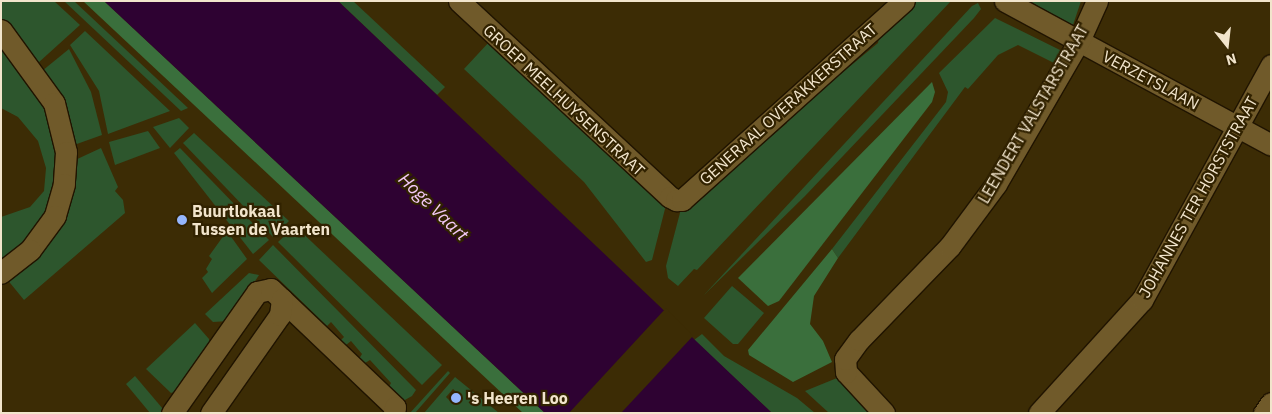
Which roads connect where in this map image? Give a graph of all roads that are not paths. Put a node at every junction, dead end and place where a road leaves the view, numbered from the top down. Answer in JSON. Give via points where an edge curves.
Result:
{"nodes":[{"id":1,"x":459,"y":1,"type":"edge"},
{"id":2,"x":904,"y":1,"type":"edge"},
{"id":3,"x":1005,"y":1,"type":"edge"},
{"id":4,"x":1096,"y":1,"type":"edge"},
{"id":5,"x":1,"y":30,"type":"edge"},
{"id":6,"x":1079,"y":41,"type":"junction"},
{"id":7,"x":1271,"y":66,"type":"edge"},
{"id":8,"x":1237,"y":127,"type":"junction"},
{"id":9,"x":1271,"y":145,"type":"edge"},
{"id":10,"x":670,"y":197,"type":"joint"},
{"id":11,"x":1,"y":274,"type":"edge"},
{"id":12,"x":282,"y":300,"type":"junction"},
{"id":13,"x":1271,"y":403,"type":"edge"},
{"id":14,"x":172,"y":413,"type":"edge"},
{"id":15,"x":210,"y":413,"type":"edge"},
{"id":16,"x":394,"y":413,"type":"edge"},
{"id":17,"x":884,"y":413,"type":"edge"},
{"id":18,"x":1039,"y":413,"type":"edge"},
{"id":19,"x":1264,"y":413,"type":"edge"}],
"edges":[{"from":1,"to":10,"type":"street","name":"GROEP MEELHUYSENSTRAAT"},
{"from":2,"to":10,"type":"street","name":"GENERAAL OVERAKKERSTRAAT","via":[[682,200]]},
{"from":3,"to":6,"type":"street","name":"VERZETSLAAN"},
{"from":4,"to":6,"type":"street","name":"LEENDERT VALSTARSTRAAT"},
{"from":5,"to":11,"type":"street","via":[[54,103],[66,152],[64,184],[55,216],[30,250]]},
{"from":6,"to":8,"type":"street","name":"VERZETSLAAN"},
{"from":6,"to":17,"type":"street","name":"LEENDERT VALSTARSTRAAT","via":[[991,192],[950,246],[859,340],[846,359],[846,372]]},
{"from":7,"to":8,"type":"street","name":"JOHANNES TER HORSTSTRAAT"},
{"from":8,"to":9,"type":"street","name":"VERZETSLAAN"},
{"from":8,"to":18,"type":"street","name":"JOHANNES TER HORSTSTRAAT","via":[[1142,300]]},
{"from":12,"to":14,"type":"street","via":[[271,289],[257,292]]},
{"from":12,"to":15,"type":"street","via":[[280,315]]},
{"from":12,"to":16,"type":"street","via":[[396,407]]},
{"from":13,"to":19,"type":"street"}]}
